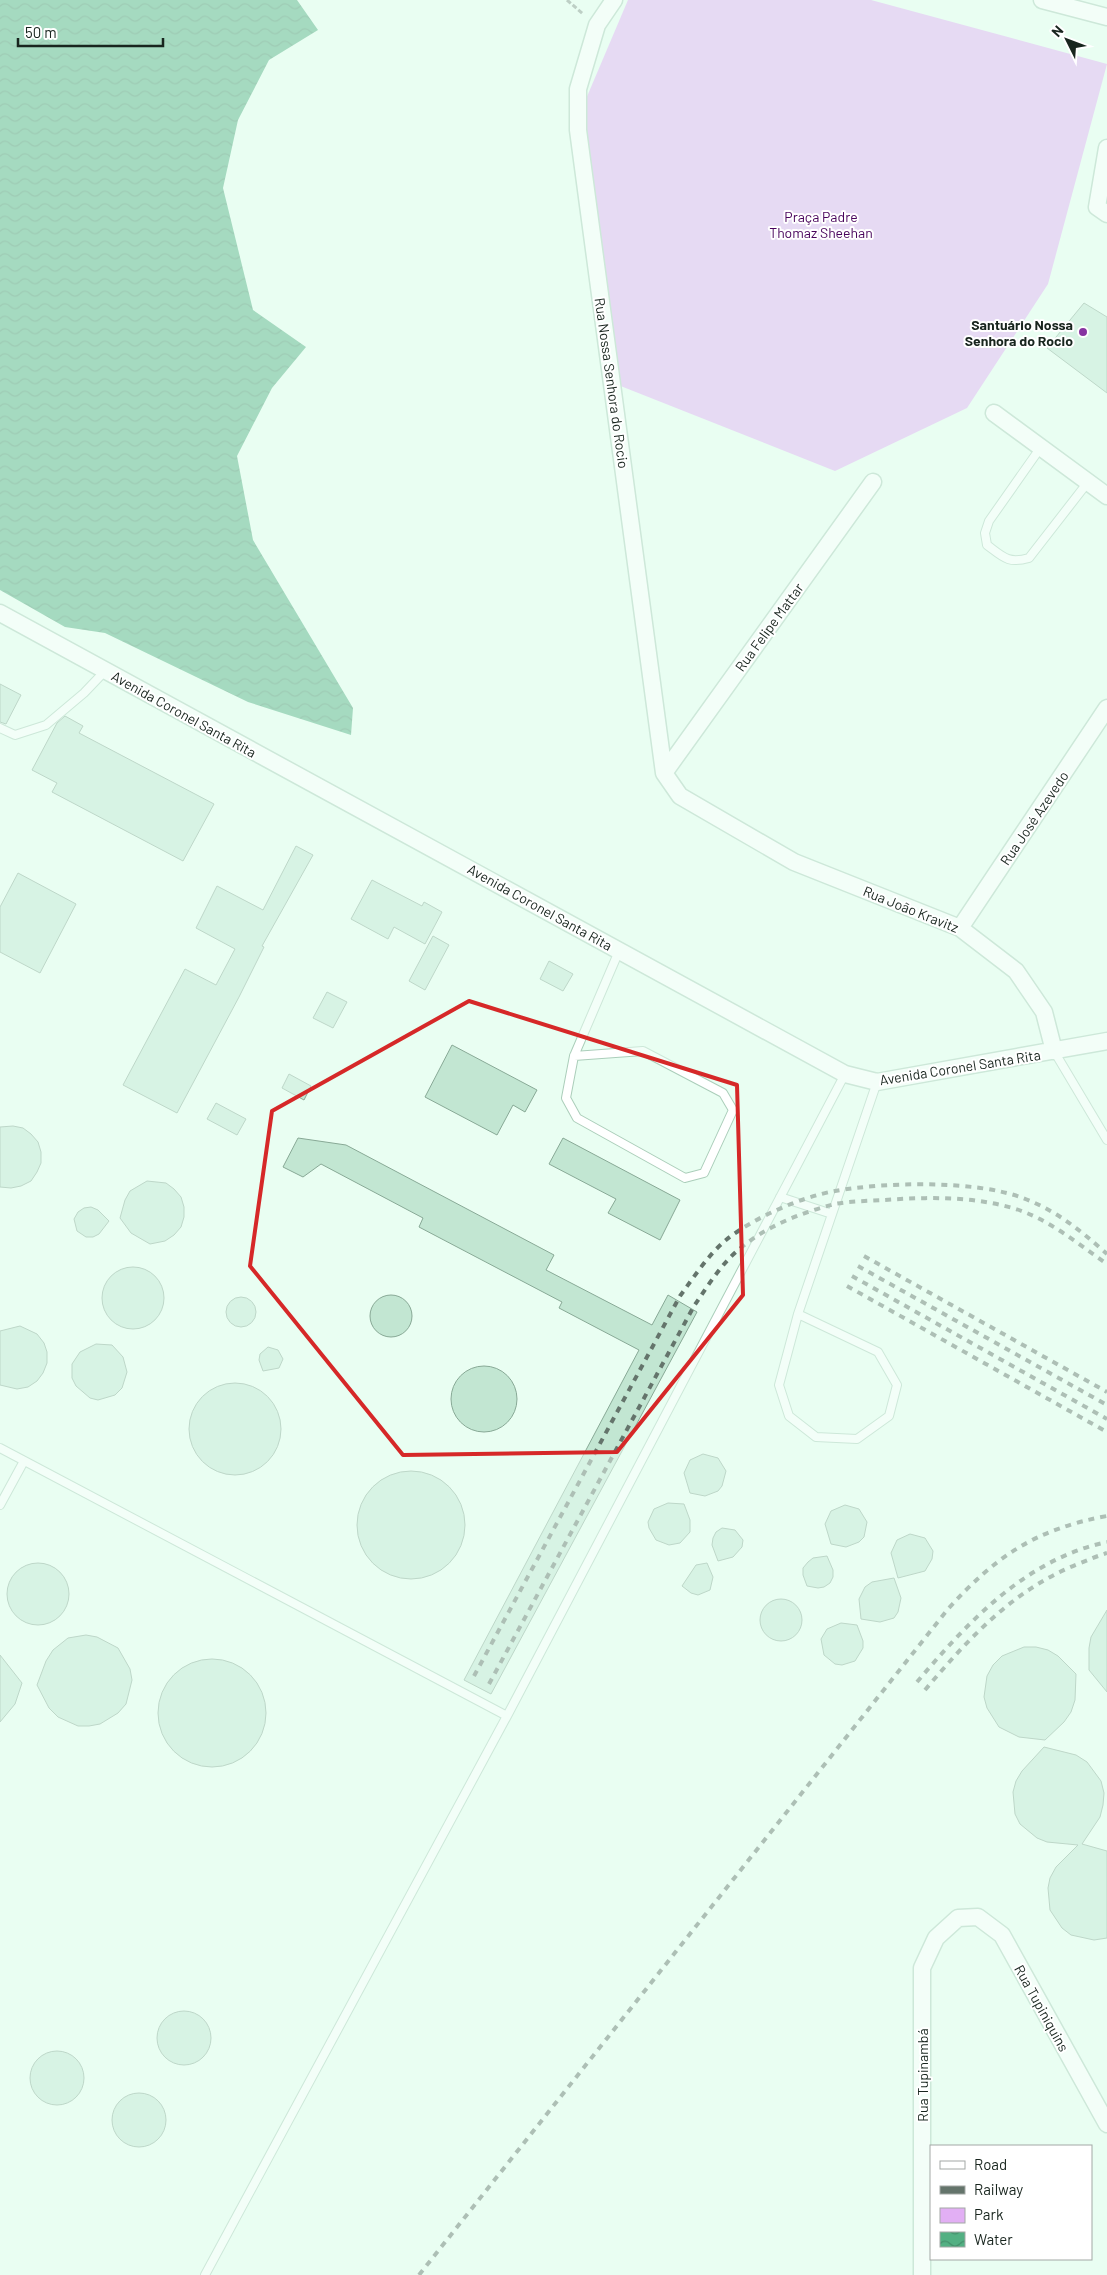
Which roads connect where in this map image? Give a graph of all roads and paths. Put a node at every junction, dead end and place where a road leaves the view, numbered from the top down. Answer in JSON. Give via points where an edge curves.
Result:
{"nodes":[{"id":1,"x":614,"y":0,"type":"edge"},
{"id":2,"x":1042,"y":0,"type":"edge"},
{"id":3,"x":1107,"y":17,"type":"edge"},
{"id":4,"x":1107,"y":148,"type":"edge"},
{"id":5,"x":1102,"y":210,"type":"edge"},
{"id":6,"x":994,"y":412,"type":"dead end"},
{"id":7,"x":1041,"y":447,"type":"junction"},
{"id":8,"x":873,"y":482,"type":"dead end"},
{"id":9,"x":1088,"y":482,"type":"junction"},
{"id":10,"x":1107,"y":496,"type":"edge"},
{"id":11,"x":0,"y":613,"type":"edge"},
{"id":12,"x":105,"y":670,"type":"junction"},
{"id":13,"x":1107,"y":708,"type":"edge"},
{"id":14,"x":0,"y":728,"type":"edge"},
{"id":15,"x":664,"y":773,"type":"junction"},
{"id":16,"x":960,"y":928,"type":"junction"},
{"id":17,"x":619,"y":951,"type":"junction"},
{"id":18,"x":1107,"y":1041,"type":"edge"},
{"id":19,"x":1054,"y":1051,"type":"junction"},
{"id":20,"x":574,"y":1056,"type":"junction"},
{"id":21,"x":845,"y":1074,"type":"junction"},
{"id":22,"x":877,"y":1082,"type":"junction"},
{"id":23,"x":1107,"y":1140,"type":"edge"},
{"id":24,"x":780,"y":1197,"type":"junction"},
{"id":25,"x":832,"y":1214,"type":"junction"},
{"id":26,"x":798,"y":1314,"type":"junction"},
{"id":27,"x":0,"y":1448,"type":"edge"},
{"id":28,"x":24,"y":1461,"type":"junction"},
{"id":29,"x":0,"y":1505,"type":"edge"},
{"id":30,"x":507,"y":1716,"type":"junction"},
{"id":31,"x":958,"y":1918,"type":"joint"},
{"id":32,"x":1107,"y":2124,"type":"edge"},
{"id":33,"x":205,"y":2275,"type":"edge"},
{"id":34,"x":922,"y":2275,"type":"edge"}],
"edges":[{"from":1,"to":15,"type":"street","name":"Rua Nossa Senhora do Rocio","via":[[597,25],[578,90],[578,130]]},
{"from":2,"to":3,"type":"street"},
{"from":4,"to":5,"type":"street"},
{"from":6,"to":7,"type":"street"},
{"from":7,"to":9,"type":"street"},
{"from":7,"to":9,"type":"lane","via":[[989,521],[985,534],[987,545],[1004,558],[1016,562],[1029,558]]},
{"from":8,"to":15,"type":"street","name":"Rua Felipe Mattar"},
{"from":9,"to":10,"type":"street"},
{"from":11,"to":12,"type":"street","name":"Avenida Coronel Santa Rita"},
{"from":12,"to":14,"type":"lane","via":[[84,694],[46,725],[15,734]]},
{"from":12,"to":17,"type":"street","name":"Avenida Coronel Santa Rita"},
{"from":13,"to":16,"type":"street","name":"Rua José Azevedo"},
{"from":15,"to":16,"type":"street","name":"Rua João Kravitz","via":[[680,796],[794,862]]},
{"from":16,"to":19,"type":"street","name":"Rua João Kravitz","via":[[1016,971],[1044,1012]]},
{"from":17,"to":20,"type":"lane"},
{"from":17,"to":21,"type":"street","name":"Avenida Coronel Santa Rita"},
{"from":18,"to":19,"type":"street","name":"Avenida Coronel Santa Rita"},
{"from":19,"to":22,"type":"street","name":"Avenida Coronel Santa Rita"},
{"from":19,"to":23,"type":"lane","name":"Rua João Kravitz"},
{"from":20,"to":20,"type":"lane","via":[[643,1050],[723,1093],[733,1110],[704,1173],[685,1178],[577,1118],[566,1098]]},
{"from":21,"to":22,"type":"street","name":"Avenida Coronel Santa Rita"},
{"from":21,"to":24,"type":"lane"},
{"from":22,"to":25,"type":"lane"},
{"from":24,"to":25,"type":"lane"},
{"from":24,"to":30,"type":"lane"},
{"from":25,"to":26,"type":"lane"},
{"from":26,"to":26,"type":"lane","via":[[779,1385],[788,1416],[816,1437],[856,1439],[888,1416],[897,1385],[878,1352]]},
{"from":27,"to":28,"type":"lane"},
{"from":28,"to":29,"type":"lane"},
{"from":28,"to":30,"type":"lane"},
{"from":30,"to":33,"type":"lane"},
{"from":31,"to":32,"type":"street","name":"Rua Tupiniquins","via":[[978,1917],[1002,1935]]},
{"from":31,"to":34,"type":"street","name":"Rua Tupinambá","via":[[936,1938],[922,1968]]}]}
